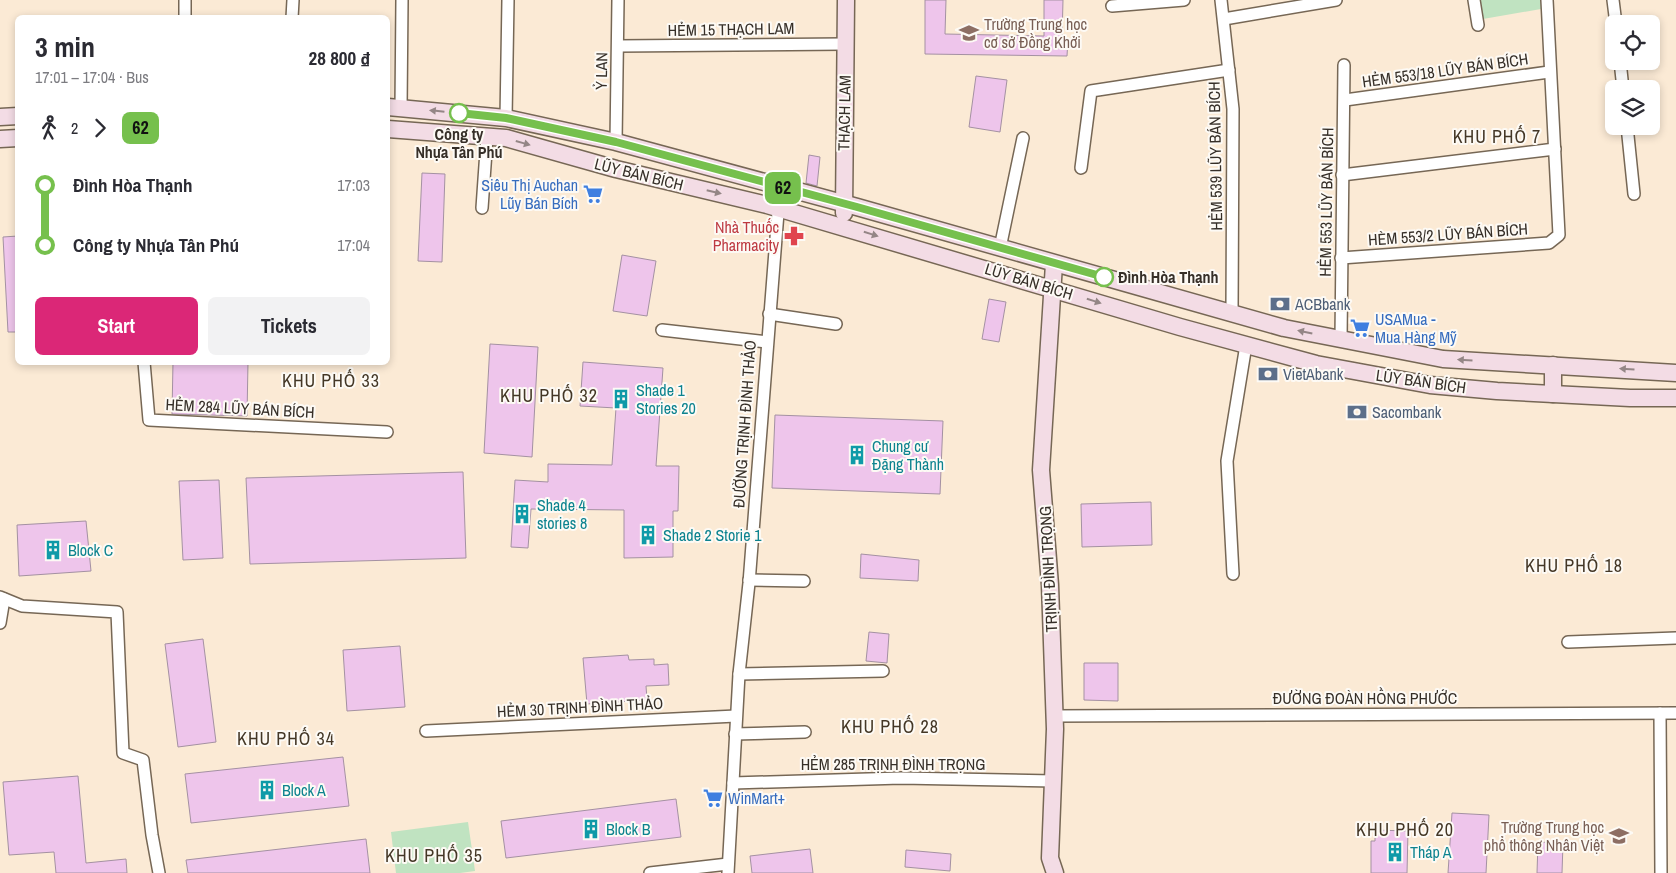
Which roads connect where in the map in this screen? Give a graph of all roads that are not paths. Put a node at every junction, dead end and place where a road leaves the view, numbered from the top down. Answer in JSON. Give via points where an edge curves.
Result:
{"nodes":[{"id":1,"x":185,"y":0,"type":"edge"},
{"id":2,"x":292,"y":0,"type":"edge"},
{"id":3,"x":402,"y":0,"type":"edge"},
{"id":4,"x":508,"y":0,"type":"edge"},
{"id":5,"x":618,"y":0,"type":"edge"},
{"id":6,"x":846,"y":0,"type":"edge"},
{"id":7,"x":1184,"y":0,"type":"edge"},
{"id":8,"x":1221,"y":0,"type":"edge"},
{"id":9,"x":1336,"y":0,"type":"edge"},
{"id":10,"x":1474,"y":0,"type":"edge"},
{"id":11,"x":1547,"y":0,"type":"edge"},
{"id":12,"x":1614,"y":0,"type":"edge"},
{"id":13,"x":1112,"y":6,"type":"dead end"},
{"id":14,"x":185,"y":15,"type":"edge"},
{"id":15,"x":292,"y":15,"type":"edge"},
{"id":16,"x":1615,"y":15,"type":"edge"},
{"id":17,"x":1224,"y":19,"type":"junction"},
{"id":18,"x":1478,"y":25,"type":"dead end"},
{"id":19,"x":844,"y":44,"type":"junction"},
{"id":20,"x":618,"y":46,"type":"junction"},
{"id":21,"x":1344,"y":65,"type":"dead end"},
{"id":22,"x":1229,"y":70,"type":"junction"},
{"id":23,"x":1549,"y":72,"type":"junction"},
{"id":24,"x":1345,"y":100,"type":"junction"},
{"id":25,"x":394,"y":107,"type":"edge"},
{"id":26,"x":15,"y":116,"type":"edge"},
{"id":27,"x":0,"y":117,"type":"edge"},
{"id":28,"x":506,"y":118,"type":"junction"},
{"id":29,"x":390,"y":129,"type":"edge"},
{"id":30,"x":1628,"y":135,"type":"edge"},
{"id":31,"x":487,"y":136,"type":"junction"},
{"id":32,"x":15,"y":138,"type":"edge"},
{"id":33,"x":1023,"y":138,"type":"dead end"},
{"id":34,"x":0,"y":139,"type":"edge"},
{"id":35,"x":616,"y":142,"type":"junction"},
{"id":36,"x":1554,"y":149,"type":"junction"},
{"id":37,"x":1081,"y":168,"type":"dead end"},
{"id":38,"x":1342,"y":175,"type":"junction"},
{"id":39,"x":780,"y":187,"type":"junction"},
{"id":40,"x":1634,"y":194,"type":"dead end"},
{"id":41,"x":844,"y":204,"type":"junction"},
{"id":42,"x":482,"y":208,"type":"dead end"},
{"id":43,"x":777,"y":208,"type":"junction"},
{"id":44,"x":844,"y":226,"type":"junction"},
{"id":45,"x":1000,"y":248,"type":"junction"},
{"id":46,"x":1341,"y":258,"type":"junction"},
{"id":47,"x":1054,"y":264,"type":"junction"},
{"id":48,"x":1052,"y":288,"type":"junction"},
{"id":49,"x":1232,"y":312,"type":"junction"},
{"id":50,"x":769,"y":314,"type":"junction"},
{"id":51,"x":836,"y":324,"type":"dead end"},
{"id":52,"x":662,"y":330,"type":"dead end"},
{"id":53,"x":1341,"y":339,"type":"junction"},
{"id":54,"x":767,"y":342,"type":"junction"},
{"id":55,"x":1246,"y":345,"type":"junction"},
{"id":56,"x":144,"y":365,"type":"edge"},
{"id":57,"x":1553,"y":365,"type":"junction"},
{"id":58,"x":1676,"y":373,"type":"edge"},
{"id":59,"x":1553,"y":394,"type":"junction"},
{"id":60,"x":1676,"y":398,"type":"edge"},
{"id":61,"x":387,"y":432,"type":"dead end"},
{"id":62,"x":1233,"y":574,"type":"dead end"},
{"id":63,"x":749,"y":580,"type":"junction"},
{"id":64,"x":804,"y":581,"type":"dead end"},
{"id":65,"x":2,"y":598,"type":"edge"},
{"id":66,"x":0,"y":623,"type":"edge"},
{"id":67,"x":1676,"y":638,"type":"edge"},
{"id":68,"x":1568,"y":642,"type":"dead end"},
{"id":69,"x":883,"y":671,"type":"dead end"},
{"id":70,"x":739,"y":674,"type":"junction"},
{"id":71,"x":1660,"y":713,"type":"junction"},
{"id":72,"x":1676,"y":713,"type":"edge"},
{"id":73,"x":736,"y":716,"type":"junction"},
{"id":74,"x":1054,"y":716,"type":"junction"},
{"id":75,"x":426,"y":730,"type":"dead end"},
{"id":76,"x":805,"y":732,"type":"dead end"},
{"id":77,"x":735,"y":734,"type":"junction"},
{"id":78,"x":1054,"y":781,"type":"junction"},
{"id":79,"x":732,"y":783,"type":"junction"},
{"id":80,"x":728,"y":868,"type":"edge"},
{"id":81,"x":159,"y":873,"type":"edge"},
{"id":82,"x":650,"y":873,"type":"edge"},
{"id":83,"x":1055,"y":873,"type":"edge"},
{"id":84,"x":1661,"y":873,"type":"edge"}],
"edges":[{"from":1,"to":14,"type":"street"},
{"from":2,"to":15,"type":"street"},
{"from":3,"to":25,"type":"street"},
{"from":4,"to":28,"type":"street"},
{"from":5,"to":20,"type":"street","name":"Ỷ LAN"},
{"from":6,"to":19,"type":"main road","name":"THẠCH LAM"},
{"from":7,"to":13,"type":"street"},
{"from":8,"to":17,"type":"street","name":"HẺM 539 LŨY BÁN BÍCH"},
{"from":9,"to":17,"type":"street"},
{"from":10,"to":18,"type":"street"},
{"from":11,"to":23,"type":"street"},
{"from":12,"to":16,"type":"street"},
{"from":17,"to":22,"type":"street","name":"HẺM 539 LŨY BÁN BÍCH"},
{"from":19,"to":20,"type":"street","name":"HẺM 15 THẠCH LAM"},
{"from":19,"to":41,"type":"main road","name":"THẠCH LAM"},
{"from":20,"to":35,"type":"street","name":"Ỷ LAN"},
{"from":21,"to":24,"type":"street","name":"HẺM 553 LŨY BÁN BÍCH"},
{"from":22,"to":37,"type":"street","via":[[1094,90],[1089,94]]},
{"from":22,"to":49,"type":"street","name":"HẺM 539 LŨY BÁN BÍCH","via":[[1233,109]]},
{"from":23,"to":24,"type":"street","name":"HẺM 553/18 LŨY BÁN BÍCH"},
{"from":23,"to":36,"type":"street"},
{"from":24,"to":38,"type":"street","name":"HẺM 553 LŨY BÁN BÍCH"},
{"from":28,"to":25,"type":"main road","name":"LŨY BÁN BÍCH","one_way":true},
{"from":26,"to":27,"type":"main road"},
{"from":28,"to":35,"type":"main road","name":"LŨY BÁN BÍCH"},
{"from":29,"to":31,"type":"main road","name":"LŨY BÁN BÍCH"},
{"from":30,"to":40,"type":"street"},
{"from":31,"to":42,"type":"street"},
{"from":31,"to":43,"type":"main road","name":"LŨY BÁN BÍCH","one_way":true,"via":[[506,138],[616,169]]},
{"from":32,"to":34,"type":"main road"},
{"from":33,"to":45,"type":"street"},
{"from":35,"to":39,"type":"main road","name":"LŨY BÁN BÍCH"},
{"from":36,"to":38,"type":"street"},
{"from":36,"to":46,"type":"street","name":"HÈM 553/2 LŨY BÁN BÍCH","via":[[1559,235],[1549,243]]},
{"from":38,"to":46,"type":"street","name":"HẺM 553 LŨY BÁN BÍCH"},
{"from":39,"to":41,"type":"main road","name":"LŨY BÁN BÍCH"},
{"from":39,"to":43,"type":"street","name":"ĐƯỜNG TRỊNH ĐÌNH THẢO"},
{"from":41,"to":44,"type":"main road","name":"THẠCH LAM"},
{"from":41,"to":45,"type":"main road","name":"LŨY BÁN BÍCH"},
{"from":43,"to":44,"type":"main road","name":"LŨY BÁN BÍCH"},
{"from":43,"to":50,"type":"street","name":"ĐƯỜNG TRỊNH ĐÌNH THẢO"},
{"from":44,"to":48,"type":"main road","name":"LŨY BÁN BÍCH","one_way":true},
{"from":45,"to":47,"type":"main road","name":"LŨY BÁN BÍCH"},
{"from":46,"to":53,"type":"street","name":"HẺM 553 LŨY BÁN BÍCH"},
{"from":47,"to":48,"type":"main road","name":"TRỊNH ĐÌNH TRỌNG"},
{"from":47,"to":49,"type":"main road","name":"LŨY BÁN BÍCH"},
{"from":48,"to":55,"type":"main road","name":"LŨY BÁN BÍCH","one_way":true},
{"from":48,"to":74,"type":"main road","name":"TRỊNH ĐÌNH TRỌNG","via":[[1041,470],[1050,586]]},
{"from":53,"to":49,"type":"main road","name":"LŨY BÁN BÍCH","one_way":true,"via":[[1284,328]]},
{"from":50,"to":51,"type":"street"},
{"from":50,"to":54,"type":"street","name":"ĐƯỜNG TRỊNH ĐÌNH THẢO"},
{"from":52,"to":54,"type":"street"},
{"from":57,"to":53,"type":"main road","name":"LŨY BÁN BÍCH","one_way":true,"via":[[1443,359]]},
{"from":54,"to":63,"type":"street","name":"ĐƯỜNG TRỊNH ĐÌNH THẢO"},
{"from":55,"to":59,"type":"main road","name":"LŨY BÁN BÍCH","via":[[1316,364],[1430,385]]},
{"from":55,"to":62,"type":"street","via":[[1227,461]]},
{"from":56,"to":61,"type":"street","name":"HẺM 284 LŨY BÁN BÍCH","via":[[149,420]]},
{"from":58,"to":57,"type":"main road","name":"LŨY BÁN BÍCH","one_way":true},
{"from":57,"to":59,"type":"main road"},
{"from":59,"to":60,"type":"main road","name":"LŨY BÁN BÍCH"},
{"from":63,"to":64,"type":"street"},
{"from":63,"to":70,"type":"street","name":"ĐƯỜNG TRỊNH ĐÌNH THẢO"},
{"from":65,"to":66,"type":"street"},
{"from":65,"to":81,"type":"street","via":[[22,606],[117,612],[123,753],[143,760]]},
{"from":67,"to":68,"type":"street"},
{"from":69,"to":70,"type":"street"},
{"from":70,"to":73,"type":"street","name":"ĐƯỜNG TRỊNH ĐÌNH THẢO"},
{"from":71,"to":72,"type":"street","name":"ĐƯỜNG ĐOÀN HỒNG PHƯỚC"},
{"from":71,"to":74,"type":"street","name":"ĐƯỜNG ĐOÀN HỒNG PHƯỚC"},
{"from":71,"to":84,"type":"street"},
{"from":73,"to":75,"type":"street","name":"HẺM 30 TRỊNH ĐÌNH THẢO"},
{"from":73,"to":77,"type":"street","name":"ĐƯỜNG TRỊNH ĐÌNH THẢO"},
{"from":74,"to":78,"type":"main road","name":"TRỊNH ĐÌNH TRỌNG"},
{"from":76,"to":77,"type":"street"},
{"from":77,"to":79,"type":"street","name":"ĐƯỜNG TRỊNH ĐÌNH THẢO"},
{"from":78,"to":79,"type":"street","name":"HẺM 285 TRỊNH ĐÌNH TRỌNG","via":[[901,778]]},
{"from":78,"to":83,"type":"main road","name":"TRỊNH ĐÌNH TRỌNG","via":[[1050,849]]},
{"from":79,"to":80,"type":"street","name":"ĐƯỜNG TRỊNH ĐÌNH THẢO"},
{"from":80,"to":82,"type":"street"}]}
